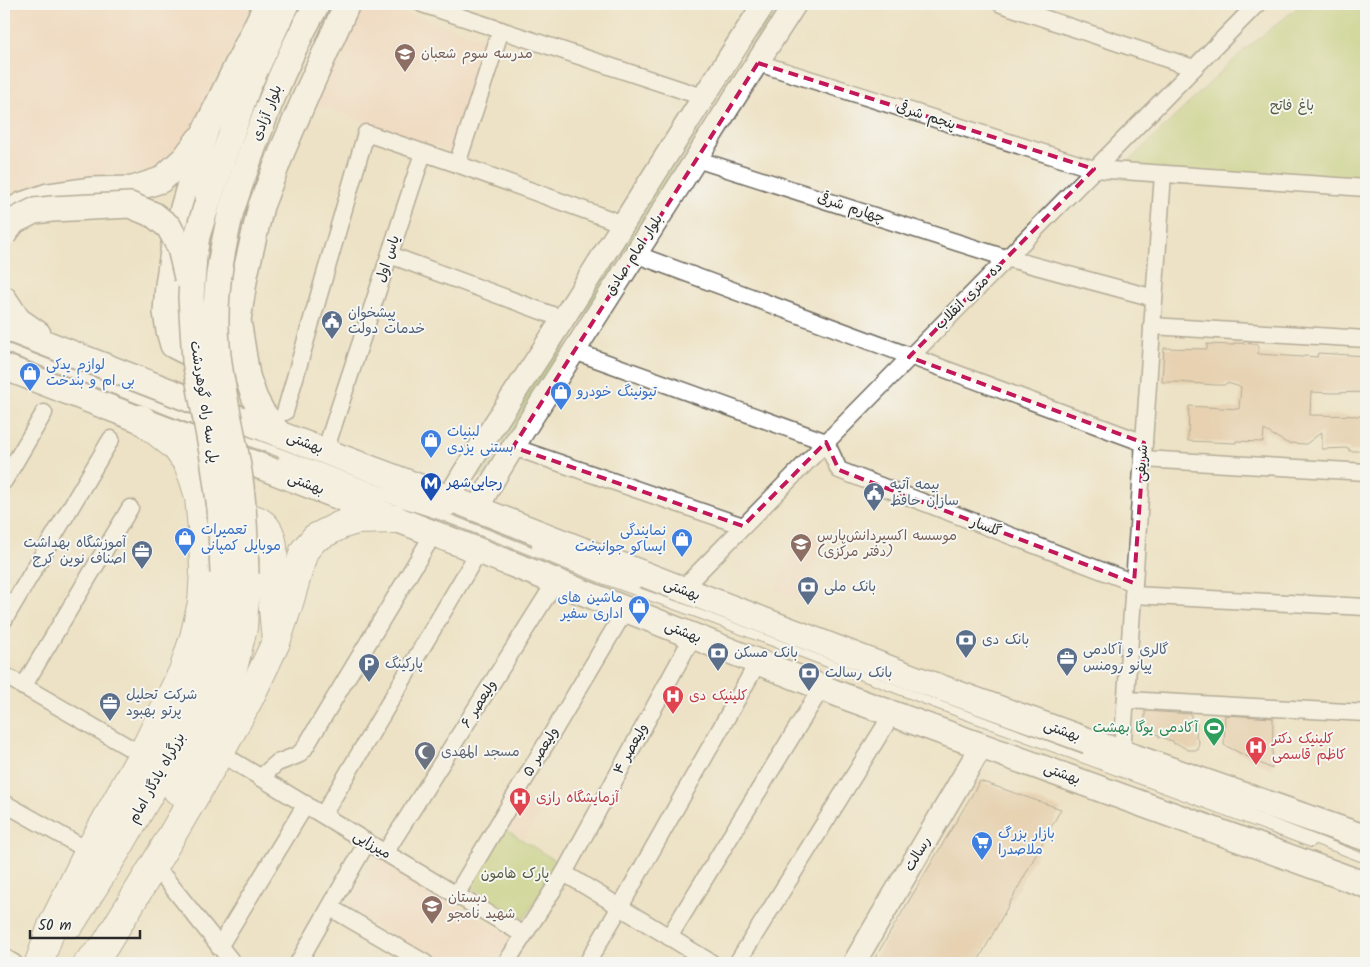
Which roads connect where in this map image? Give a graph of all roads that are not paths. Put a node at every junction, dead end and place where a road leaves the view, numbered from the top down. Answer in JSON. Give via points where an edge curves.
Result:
{"nodes":[{"id":1,"x":347,"y":4,"type":"edge"},
{"id":2,"x":422,"y":4,"type":"edge"},
{"id":3,"x":764,"y":4,"type":"edge"},
{"id":4,"x":795,"y":4,"type":"edge"},
{"id":5,"x":1001,"y":4,"type":"edge"},
{"id":6,"x":1257,"y":4,"type":"edge"},
{"id":7,"x":279,"y":7,"type":"edge"},
{"id":8,"x":314,"y":11,"type":"edge"},
{"id":9,"x":501,"y":30,"type":"junction"},
{"id":10,"x":758,"y":63,"type":"junction"},
{"id":11,"x":1194,"y":68,"type":"junction"},
{"id":12,"x":703,"y":96,"type":"junction"},
{"id":13,"x":724,"y":112,"type":"junction"},
{"id":14,"x":206,"y":129,"type":"junction"},
{"id":15,"x":423,"y":153,"type":"junction"},
{"id":16,"x":696,"y":159,"type":"junction"},
{"id":17,"x":457,"y":164,"type":"junction"},
{"id":18,"x":1094,"y":169,"type":"junction"},
{"id":19,"x":1163,"y":174,"type":"junction"},
{"id":20,"x":1366,"y":188,"type":"edge"},
{"id":21,"x":208,"y":201,"type":"joint"},
{"id":22,"x":232,"y":211,"type":"joint"},
{"id":23,"x":4,"y":216,"type":"edge"},
{"id":24,"x":623,"y":224,"type":"junction"},
{"id":25,"x":4,"y":234,"type":"edge"},
{"id":26,"x":635,"y":254,"type":"junction"},
{"id":27,"x":390,"y":255,"type":"junction"},
{"id":28,"x":1006,"y":258,"type":"junction"},
{"id":29,"x":191,"y":297,"type":"junction"},
{"id":30,"x":1154,"y":298,"type":"junction"},
{"id":31,"x":4,"y":299,"type":"edge"},
{"id":32,"x":563,"y":319,"type":"junction"},
{"id":33,"x":238,"y":320,"type":"junction"},
{"id":34,"x":1152,"y":326,"type":"junction"},
{"id":35,"x":4,"y":327,"type":"edge"},
{"id":36,"x":1366,"y":339,"type":"edge"},
{"id":37,"x":4,"y":348,"type":"edge"},
{"id":38,"x":574,"y":351,"type":"junction"},
{"id":39,"x":65,"y":352,"type":"junction"},
{"id":40,"x":4,"y":354,"type":"edge"},
{"id":41,"x":909,"y":357,"type":"junction"},
{"id":42,"x":4,"y":367,"type":"edge"},
{"id":43,"x":44,"y":412,"type":"dead end"},
{"id":44,"x":141,"y":419,"type":"junction"},
{"id":45,"x":282,"y":423,"type":"junction"},
{"id":46,"x":217,"y":430,"type":"dead end"},
{"id":47,"x":111,"y":439,"type":"dead end"},
{"id":48,"x":229,"y":442,"type":"dead end"},
{"id":49,"x":826,"y":442,"type":"junction"},
{"id":50,"x":513,"y":447,"type":"junction"},
{"id":51,"x":325,"y":451,"type":"junction"},
{"id":52,"x":1143,"y":451,"type":"junction"},
{"id":53,"x":464,"y":471,"type":"junction"},
{"id":54,"x":1366,"y":472,"type":"edge"},
{"id":55,"x":4,"y":481,"type":"edge"},
{"id":56,"x":492,"y":482,"type":"junction"},
{"id":57,"x":449,"y":498,"type":"junction"},
{"id":58,"x":130,"y":508,"type":"dead end"},
{"id":59,"x":477,"y":509,"type":"junction"},
{"id":60,"x":396,"y":518,"type":"junction"},
{"id":61,"x":743,"y":526,"type":"junction"},
{"id":62,"x":434,"y":533,"type":"junction"},
{"id":63,"x":203,"y":540,"type":"junction"},
{"id":64,"x":479,"y":551,"type":"junction"},
{"id":65,"x":235,"y":574,"type":"junction"},
{"id":66,"x":556,"y":581,"type":"junction"},
{"id":67,"x":1133,"y":589,"type":"junction"},
{"id":68,"x":682,"y":590,"type":"junction"},
{"id":69,"x":1366,"y":607,"type":"edge"},
{"id":70,"x":626,"y":609,"type":"junction"},
{"id":71,"x":4,"y":620,"type":"edge"},
{"id":72,"x":693,"y":636,"type":"junction"},
{"id":73,"x":276,"y":642,"type":"junction"},
{"id":74,"x":758,"y":662,"type":"junction"},
{"id":75,"x":4,"y":675,"type":"edge"},
{"id":76,"x":24,"y":687,"type":"junction"},
{"id":77,"x":822,"y":687,"type":"junction"},
{"id":78,"x":1126,"y":700,"type":"junction"},
{"id":79,"x":893,"y":713,"type":"junction"},
{"id":80,"x":1366,"y":713,"type":"edge"},
{"id":81,"x":982,"y":746,"type":"junction"},
{"id":82,"x":1122,"y":752,"type":"junction"},
{"id":83,"x":220,"y":753,"type":"junction"},
{"id":84,"x":142,"y":755,"type":"junction"},
{"id":85,"x":260,"y":778,"type":"junction"},
{"id":86,"x":4,"y":803,"type":"edge"},
{"id":87,"x":306,"y":804,"type":"junction"},
{"id":88,"x":323,"y":815,"type":"junction"},
{"id":89,"x":1366,"y":838,"type":"edge"},
{"id":90,"x":367,"y":842,"type":"junction"},
{"id":91,"x":89,"y":851,"type":"junction"},
{"id":92,"x":385,"y":853,"type":"junction"},
{"id":93,"x":1366,"y":859,"type":"edge"},
{"id":94,"x":1366,"y":864,"type":"edge"},
{"id":95,"x":564,"y":872,"type":"junction"},
{"id":96,"x":165,"y":878,"type":"dead end"},
{"id":97,"x":1366,"y":885,"type":"edge"},
{"id":98,"x":456,"y":895,"type":"junction"},
{"id":99,"x":620,"y":907,"type":"junction"},
{"id":100,"x":331,"y":908,"type":"junction"},
{"id":101,"x":524,"y":935,"type":"junction"},
{"id":102,"x":669,"y":937,"type":"junction"},
{"id":103,"x":220,"y":947,"type":"junction"},
{"id":104,"x":4,"y":957,"type":"edge"},
{"id":105,"x":14,"y":963,"type":"edge"},
{"id":106,"x":40,"y":963,"type":"edge"},
{"id":107,"x":44,"y":963,"type":"edge"},
{"id":108,"x":78,"y":963,"type":"edge"},
{"id":109,"x":88,"y":963,"type":"edge"},
{"id":110,"x":232,"y":963,"type":"edge"},
{"id":111,"x":298,"y":963,"type":"edge"},
{"id":112,"x":425,"y":963,"type":"edge"},
{"id":113,"x":506,"y":963,"type":"edge"},
{"id":114,"x":587,"y":963,"type":"edge"},
{"id":115,"x":712,"y":963,"type":"edge"},
{"id":116,"x":737,"y":963,"type":"edge"},
{"id":117,"x":854,"y":963,"type":"edge"}],
"edges":[{"from":1,"to":33,"type":"main road","via":[[297,116],[262,206]]},
{"from":2,"to":9,"type":"street"},
{"from":3,"to":12,"type":"main road","name":"بلوار امام صادق"},
{"from":4,"to":10,"type":"main road","name":"بلوار امام صادق"},
{"from":5,"to":11,"type":"street"},
{"from":6,"to":11,"type":"street","name":"ده متری انقلاب"},
{"from":7,"to":14,"type":"main road"},
{"from":7,"to":21,"type":"main road","name":"بلوار آزادی"},
{"from":8,"to":22,"type":"main road","name":"بلوار آزادی","via":[[271,99]]},
{"from":9,"to":12,"type":"street"},
{"from":9,"to":17,"type":"street"},
{"from":10,"to":13,"type":"main road","name":"بلوار امام صادق"},
{"from":10,"to":18,"type":"street","name":"پنجم شرقی"},
{"from":11,"to":18,"type":"street","name":"ده متری انقلاب"},
{"from":12,"to":13,"type":"main road"},
{"from":12,"to":24,"type":"main road","name":"بلوار امام صادق"},
{"from":13,"to":16,"type":"main road","name":"بلوار امام صادق"},
{"from":14,"to":23,"type":"main road","via":[[184,158],[161,180],[133,189],[90,190],[48,196]]},
{"from":14,"to":33,"type":"main road","via":[[175,238],[166,312],[169,331],[173,345],[188,354],[204,355],[223,348]]},
{"from":15,"to":17,"type":"street"},
{"from":15,"to":27,"type":"street","name":"یاس اول"},
{"from":15,"to":45,"type":"street","via":[[366,133]]},
{"from":16,"to":26,"type":"main road","name":"بلوار امام صادق"},
{"from":16,"to":28,"type":"street","name":"چهارم شرقی"},
{"from":17,"to":24,"type":"street"},
{"from":18,"to":19,"type":"street","name":"پنجم شرقی"},
{"from":18,"to":28,"type":"street","name":"ده متری انقلاب"},
{"from":19,"to":20,"type":"street","name":"پنجم شرقی"},
{"from":19,"to":30,"type":"street","name":"شریفی"},
{"from":21,"to":29,"type":"main road","name":"پل سه راه گوهردشت","bridge":true,"via":[[197,236]]},
{"from":22,"to":65,"type":"main road","name":"پل سه راه گوهردشت","bridge":true,"via":[[217,279],[216,318],[219,359],[244,510]]},
{"from":24,"to":32,"type":"main road","name":"بلوار امام صادق"},
{"from":25,"to":29,"type":"main road","bridge":true,"via":[[14,221],[34,211],[130,205],[154,215],[169,227],[180,248]]},
{"from":26,"to":38,"type":"main road","name":"بلوار امام صادق"},
{"from":26,"to":41,"type":"street"},
{"from":27,"to":32,"type":"street"},
{"from":27,"to":51,"type":"street","name":"یاس اول"},
{"from":28,"to":30,"type":"street","name":"چهارم شرقی"},
{"from":28,"to":41,"type":"street","name":"ده متری انقلاب"},
{"from":29,"to":65,"type":"main road","name":"پل سه راه گوهردشت","bridge":true,"via":[[195,361],[220,510]]},
{"from":30,"to":34,"type":"street","name":"شریفی"},
{"from":31,"to":39,"type":"main road","via":[[18,320]]},
{"from":32,"to":53,"type":"main road","name":"بلوار امام صادق"},
{"from":33,"to":45,"type":"main road","via":[[247,376],[255,399],[262,412]]},
{"from":34,"to":36,"type":"street"},
{"from":34,"to":52,"type":"street","name":"شریفی"},
{"from":35,"to":39,"type":"main road","name":"بهشتى"},
{"from":37,"to":46,"type":"lane"},
{"from":38,"to":49,"type":"street"},
{"from":38,"to":50,"type":"main road","name":"بلوار امام صادق"},
{"from":39,"to":45,"type":"main road","name":"بهشتى"},
{"from":40,"to":93,"type":"lane","via":[[223,436],[454,512],[612,576],[711,610]]},
{"from":41,"to":49,"type":"street","name":"ده متری انقلاب"},
{"from":41,"to":52,"type":"street"},
{"from":42,"to":44,"type":"main road","name":"بهشتی"},
{"from":43,"to":55,"type":"street"},
{"from":44,"to":60,"type":"main road","name":"بهشتی"},
{"from":44,"to":63,"type":"highway","via":[[176,447],[188,464],[199,497]]},
{"from":45,"to":51,"type":"main road","name":"بهشتى"},
{"from":47,"to":71,"type":"street"},
{"from":48,"to":94,"type":"lane","via":[[445,517],[605,580]]},
{"from":49,"to":61,"type":"street","name":"ده متری انقلاب"},
{"from":49,"to":67,"type":"street","name":"گلسار","via":[[839,470]]},
{"from":50,"to":56,"type":"main road","name":"بلوار امام صادق"},
{"from":50,"to":61,"type":"street"},
{"from":51,"to":57,"type":"main road","name":"بهشتى"},
{"from":52,"to":54,"type":"street"},
{"from":52,"to":67,"type":"street","name":"شریفی"},
{"from":53,"to":56,"type":"main road","via":[[474,484],[483,486]]},
{"from":53,"to":57,"type":"main road","name":"بلوار امام صادق"},
{"from":56,"to":59,"type":"main road","name":"بلوار امام صادق"},
{"from":57,"to":59,"type":"main road","name":"بهشتى"},
{"from":58,"to":76,"type":"street"},
{"from":59,"to":68,"type":"main road","name":"بهشتى"},
{"from":60,"to":62,"type":"main road","name":"بهشتی"},
{"from":60,"to":73,"type":"highway","via":[[356,520],[315,538],[304,551]]},
{"from":61,"to":68,"type":"street","name":"ده متری انقلاب"},
{"from":62,"to":64,"type":"main road","name":"بهشتی"},
{"from":62,"to":85,"type":"street","via":[[304,749],[277,763]]},
{"from":63,"to":73,"type":"highway","via":[[210,530],[228,517],[254,519],[269,530],[274,547],[272,591]]},
{"from":63,"to":84,"type":"highway","via":[[202,603],[194,637],[182,671]]},
{"from":64,"to":66,"type":"main road","name":"بهشتی"},
{"from":64,"to":88,"type":"street"},
{"from":65,"to":107,"type":"highway","name":"بزرگراه یادگار امام","via":[[218,625],[207,679],[172,754],[121,843]]},
{"from":65,"to":108,"type":"highway","name":"بزرگراه یادگار امام","via":[[243,628],[222,703],[193,762]]},
{"from":66,"to":70,"type":"main road","name":"بهشتی"},
{"from":66,"to":92,"type":"street","name":"ولیعصر ۶"},
{"from":67,"to":69,"type":"street","name":"گلسار"},
{"from":67,"to":78,"type":"street","name":"شریفی"},
{"from":68,"to":82,"type":"main road","name":"بهشتى"},
{"from":70,"to":72,"type":"main road","name":"بهشتی"},
{"from":70,"to":98,"type":"street","name":"ولیعصر ۵"},
{"from":72,"to":74,"type":"main road","name":"بهشتی"},
{"from":72,"to":95,"type":"street","name":"ولیعصر ۴"},
{"from":73,"to":83,"type":"highway"},
{"from":74,"to":77,"type":"main road","name":"بهشتی"},
{"from":74,"to":99,"type":"street"},
{"from":75,"to":76,"type":"street"},
{"from":76,"to":84,"type":"street"},
{"from":77,"to":79,"type":"main road","name":"بهشتی"},
{"from":77,"to":102,"type":"street"},
{"from":78,"to":80,"type":"street"},
{"from":78,"to":82,"type":"street","name":"شریفی"},
{"from":79,"to":81,"type":"main road","name":"بهشتی"},
{"from":79,"to":116,"type":"street"},
{"from":81,"to":97,"type":"main road","name":"بهشتی"},
{"from":81,"to":117,"type":"main road","name":"رسالت"},
{"from":82,"to":89,"type":"main road","name":"بهشتى"},
{"from":83,"to":85,"type":"street","name":"میرزایی"},
{"from":83,"to":109,"type":"highway","via":[[104,947]]},
{"from":84,"to":91,"type":"highway"},
{"from":85,"to":87,"type":"street","name":"میرزایی"},
{"from":86,"to":91,"type":"street"},
{"from":87,"to":88,"type":"street","name":"میرزایی"},
{"from":87,"to":103,"type":"street"},
{"from":88,"to":90,"type":"street","name":"میرزایی"},
{"from":90,"to":92,"type":"street","name":"میرزایی"},
{"from":90,"to":100,"type":"street"},
{"from":91,"to":106,"type":"highway","via":[[52,926]]},
{"from":92,"to":98,"type":"street","name":"میرزایی"},
{"from":95,"to":99,"type":"street"},
{"from":95,"to":101,"type":"street","name":"ولیعصر ۴"},
{"from":96,"to":103,"type":"street"},
{"from":98,"to":101,"type":"street","name":"میرزایی"},
{"from":99,"to":102,"type":"street"},
{"from":99,"to":114,"type":"street"},
{"from":100,"to":111,"type":"street"},
{"from":100,"to":112,"type":"street"},
{"from":101,"to":113,"type":"street","name":"ولیعصر ۴"},
{"from":102,"to":115,"type":"street"},
{"from":103,"to":110,"type":"street"},
{"from":104,"to":105,"type":"street"}]}
